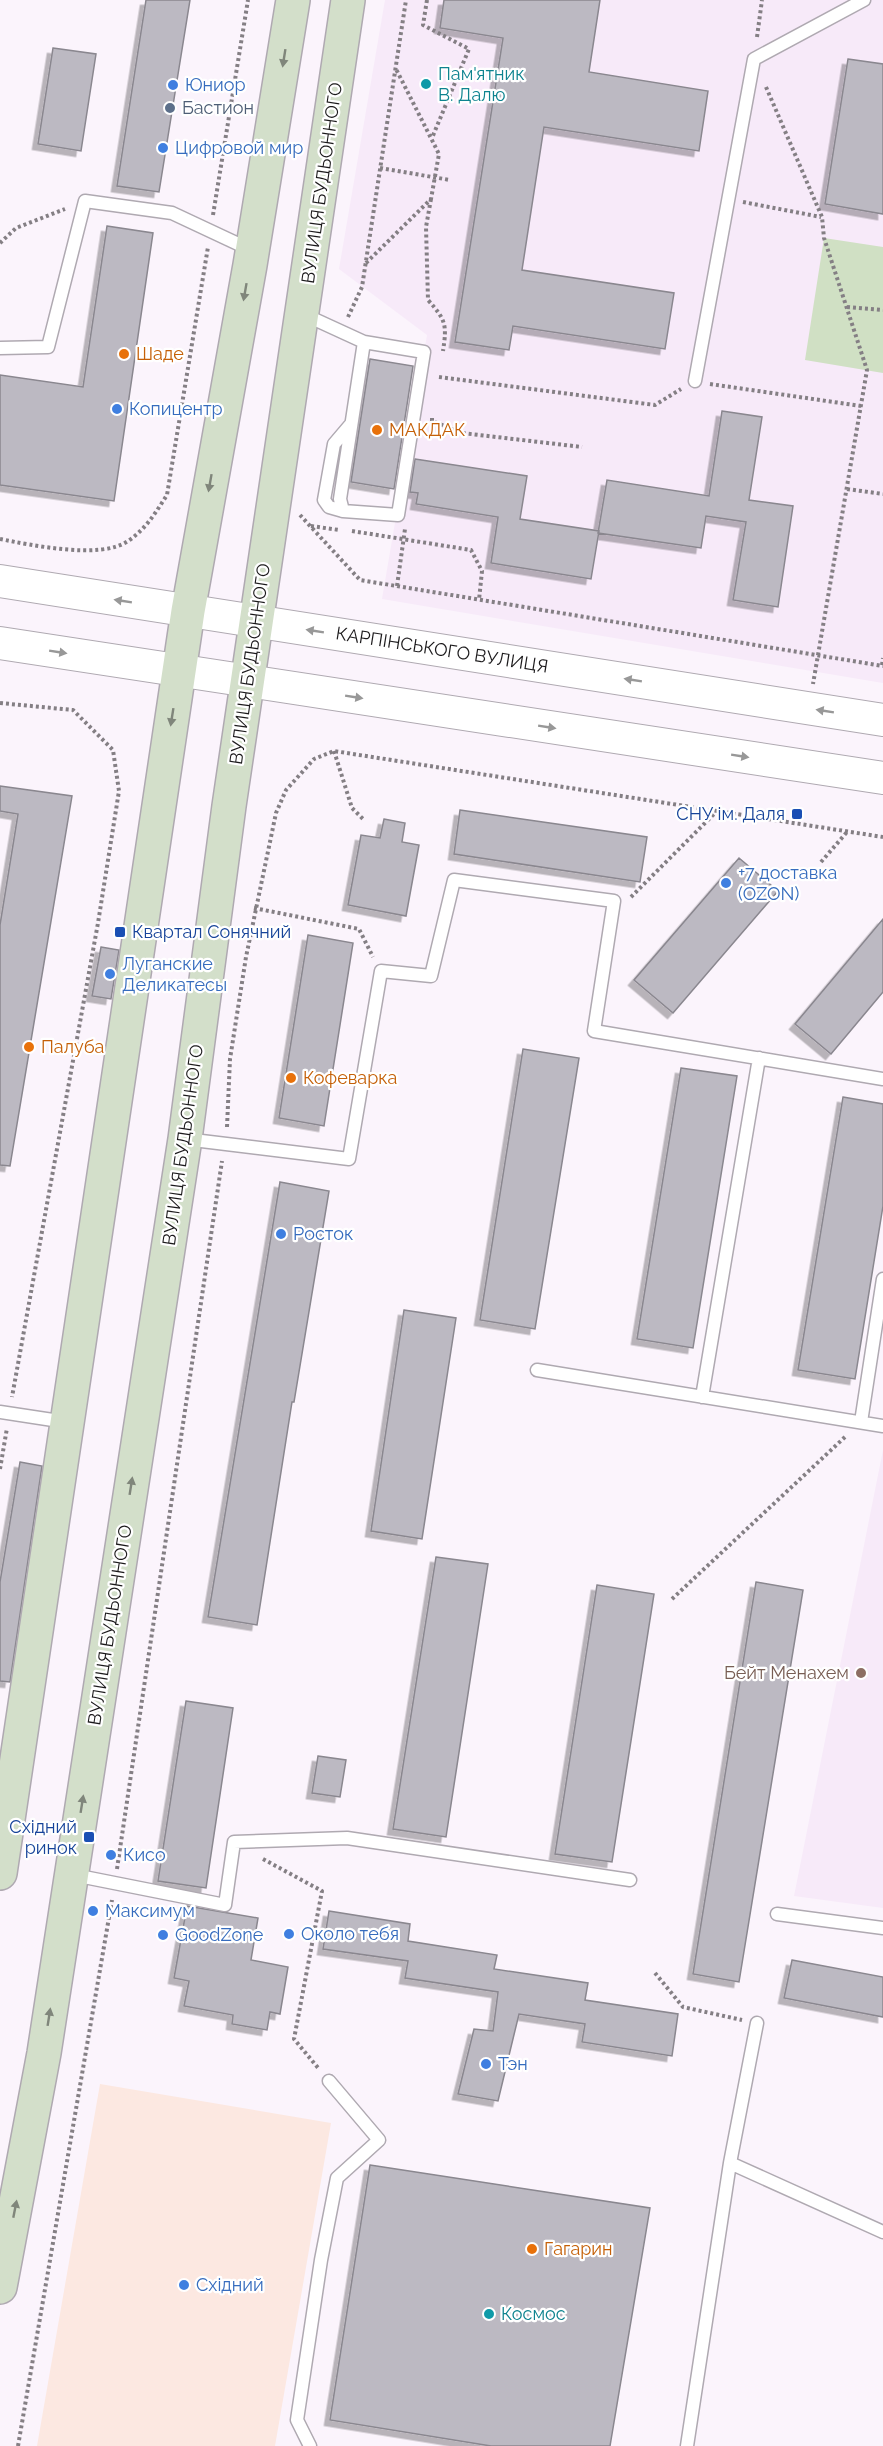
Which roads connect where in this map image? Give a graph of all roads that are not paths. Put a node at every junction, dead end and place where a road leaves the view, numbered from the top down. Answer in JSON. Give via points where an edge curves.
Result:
{"nodes":[{"id":1,"x":293,"y":0,"type":"edge"},
{"id":2,"x":348,"y":0,"type":"edge"},
{"id":3,"x":864,"y":0,"type":"edge"},
{"id":4,"x":252,"y":251,"type":"junction"},
{"id":5,"x":302,"y":314,"type":"junction"},
{"id":6,"x":364,"y":342,"type":"junction"},
{"id":7,"x":0,"y":348,"type":"edge"},
{"id":8,"x":695,"y":381,"type":"road end"},
{"id":9,"x":0,"y":582,"type":"edge"},
{"id":10,"x":188,"y":611,"type":"junction"},
{"id":11,"x":257,"y":622,"type":"junction"},
{"id":12,"x":0,"y":643,"type":"edge"},
{"id":13,"x":179,"y":670,"type":"junction"},
{"id":14,"x":248,"y":681,"type":"junction"},
{"id":15,"x":883,"y":720,"type":"edge"},
{"id":16,"x":883,"y":778,"type":"edge"},
{"id":17,"x":759,"y":1058,"type":"junction"},
{"id":18,"x":883,"y":1079,"type":"edge"},
{"id":19,"x":185,"y":1139,"type":"junction"},
{"id":20,"x":883,"y":1279,"type":"edge"},
{"id":21,"x":537,"y":1370,"type":"dead end"},
{"id":22,"x":702,"y":1396,"type":"junction"},
{"id":23,"x":4,"y":1413,"type":"edge"},
{"id":24,"x":67,"y":1422,"type":"junction"},
{"id":25,"x":861,"y":1422,"type":"junction"},
{"id":26,"x":883,"y":1426,"type":"edge"},
{"id":27,"x":7,"y":1773,"type":"edge"},
{"id":28,"x":0,"y":1873,"type":"edge"},
{"id":29,"x":71,"y":1874,"type":"junction"},
{"id":30,"x":630,"y":1880,"type":"dead end"},
{"id":31,"x":777,"y":1914,"type":"dead end"},
{"id":32,"x":883,"y":1928,"type":"edge"},
{"id":33,"x":757,"y":2024,"type":"road end"},
{"id":34,"x":328,"y":2081,"type":"road end"},
{"id":35,"x":730,"y":2163,"type":"junction"},
{"id":36,"x":883,"y":2232,"type":"edge"},
{"id":37,"x":0,"y":2287,"type":"edge"},
{"id":38,"x":310,"y":2446,"type":"edge"},
{"id":39,"x":687,"y":2446,"type":"edge"}],
"edges":[{"from":1,"to":4,"type":"main road","one_way":true},
{"from":2,"to":5,"type":"main road","name":"ВУЛИЦЯ БУДЬОННОГО"},
{"from":3,"to":8,"type":"lane","via":[[754,59]]},
{"from":4,"to":7,"type":"lane","via":[[172,213],[85,201],[48,347]]},
{"from":4,"to":10,"type":"main road","one_way":true},
{"from":5,"to":6,"type":"lane"},
{"from":5,"to":11,"type":"main road","name":"ВУЛИЦЯ БУДЬОННОГО"},
{"from":6,"to":6,"type":"lane","via":[[424,352],[398,515],[343,511],[328,507],[324,500],[334,444],[351,423]]},
{"from":10,"to":9,"type":"street","name":"КАРПІНСЬКОГО ВУЛИЦЯ","one_way":true},
{"from":10,"to":11,"type":"street","name":"КАРПІНСЬКОГО ВУЛИЦЯ"},
{"from":10,"to":13,"type":"main road"},
{"from":11,"to":14,"type":"main road","name":"ВУЛИЦЯ БУДЬОННОГО"},
{"from":15,"to":11,"type":"street","name":"КАРПІНСЬКОГО ВУЛИЦЯ","one_way":true},
{"from":12,"to":13,"type":"street","one_way":true},
{"from":13,"to":14,"type":"street"},
{"from":13,"to":24,"type":"main road","one_way":true},
{"from":14,"to":16,"type":"street","one_way":true},
{"from":14,"to":19,"type":"main road","name":"ВУЛИЦЯ БУДЬОННОГО"},
{"from":17,"to":18,"type":"lane"},
{"from":17,"to":19,"type":"lane","via":[[594,1031],[614,901],[454,880],[431,976],[381,971],[349,1159]]},
{"from":17,"to":22,"type":"lane"},
{"from":29,"to":19,"type":"main road","name":"ВУЛИЦЯ БУДЬОННОГО","one_way":true},
{"from":20,"to":25,"type":"lane"},
{"from":21,"to":22,"type":"lane"},
{"from":22,"to":25,"type":"lane"},
{"from":23,"to":24,"type":"lane"},
{"from":24,"to":27,"type":"main road"},
{"from":25,"to":26,"type":"lane"},
{"from":27,"to":28,"type":"main road"},
{"from":29,"to":30,"type":"lane","via":[[225,1905],[234,1842],[347,1838]]},
{"from":37,"to":29,"type":"main road","name":"ВУЛИЦЯ БУДЬОННОГО","one_way":true,"via":[[44,2053]]},
{"from":31,"to":32,"type":"lane"},
{"from":33,"to":35,"type":"lane"},
{"from":34,"to":38,"type":"lane","via":[[379,2140],[337,2178],[297,2420]]},
{"from":35,"to":36,"type":"lane"},
{"from":35,"to":39,"type":"lane"}]}
